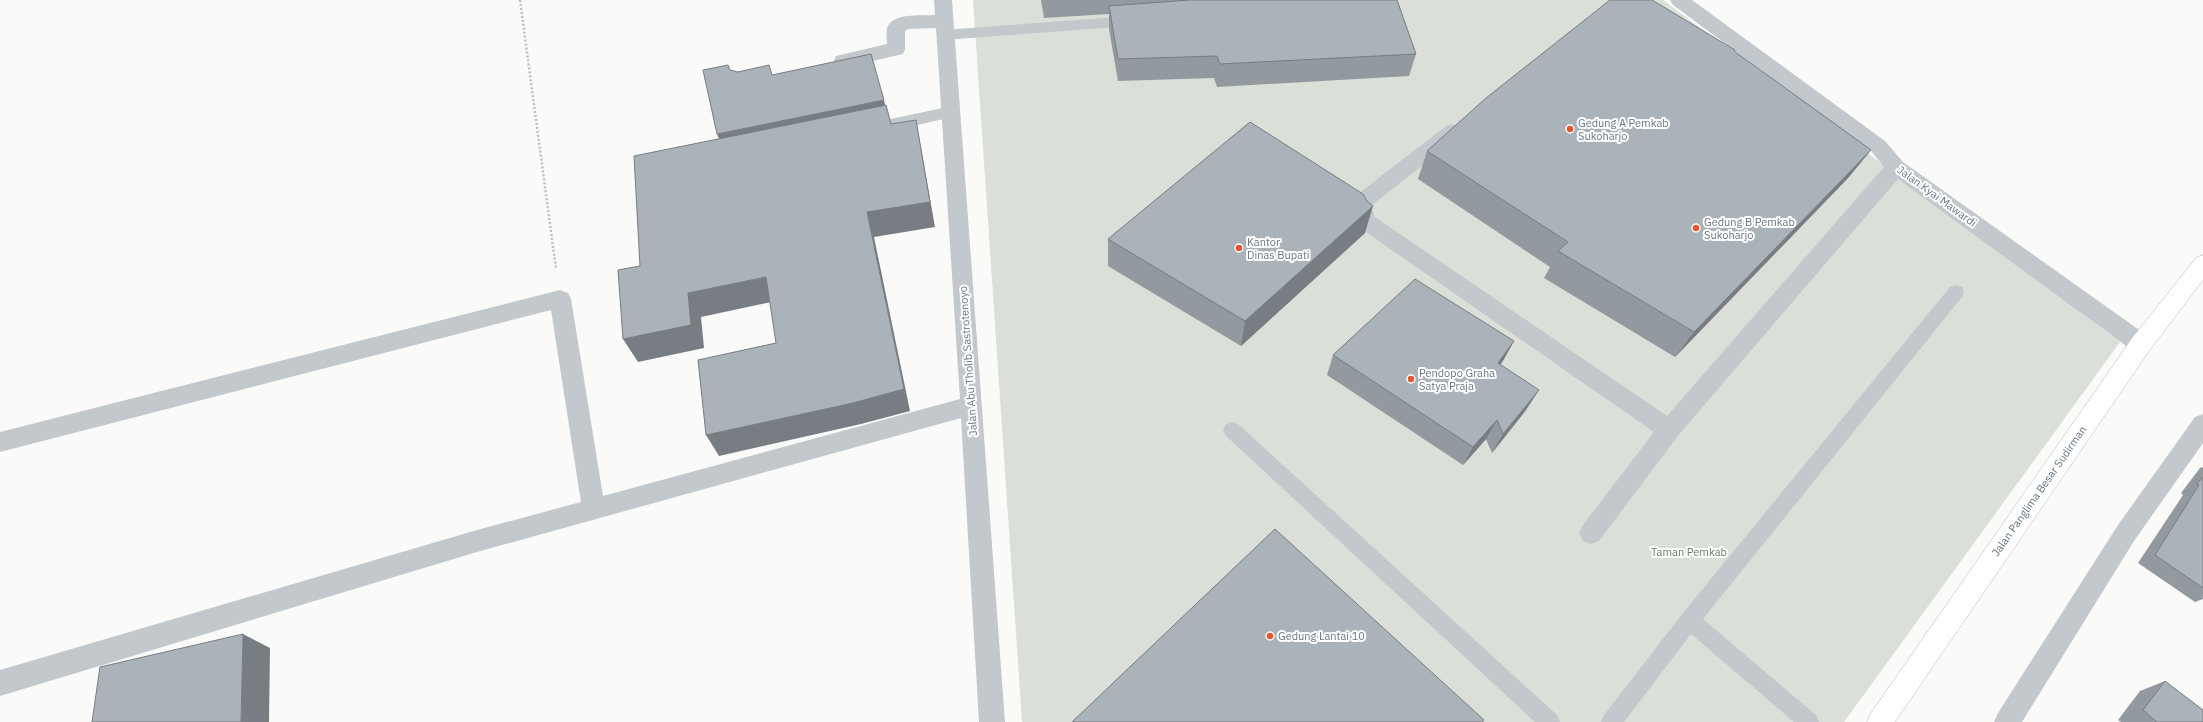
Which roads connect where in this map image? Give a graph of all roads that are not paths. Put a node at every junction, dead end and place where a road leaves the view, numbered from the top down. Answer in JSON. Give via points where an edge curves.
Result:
{"nodes":[{"id":1,"x":943,"y":0,"type":"edge"},
{"id":2,"x":1679,"y":0,"type":"edge"},
{"id":3,"x":1148,"y":20,"type":"edge"},
{"id":4,"x":944,"y":28,"type":"junction"},
{"id":5,"x":828,"y":64,"type":"edge"},
{"id":6,"x":952,"y":112,"type":"junction"},
{"id":7,"x":1470,"y":118,"type":"edge"},
{"id":8,"x":868,"y":130,"type":"edge"},
{"id":9,"x":1896,"y":167,"type":"junction"},
{"id":10,"x":2203,"y":264,"type":"edge"},
{"id":11,"x":1956,"y":292,"type":"dead end"},
{"id":12,"x":2141,"y":344,"type":"junction"},
{"id":13,"x":970,"y":406,"type":"junction"},
{"id":14,"x":2203,"y":424,"type":"edge"},
{"id":15,"x":1232,"y":430,"type":"dead end"},
{"id":16,"x":1669,"y":430,"type":"junction"},
{"id":17,"x":0,"y":442,"type":"edge"},
{"id":18,"x":594,"y":510,"type":"junction"},
{"id":19,"x":1592,"y":533,"type":"dead end"},
{"id":20,"x":1690,"y":620,"type":"junction"},
{"id":21,"x":0,"y":682,"type":"edge"},
{"id":22,"x":992,"y":722,"type":"edge"},
{"id":23,"x":1550,"y":722,"type":"edge"},
{"id":24,"x":1611,"y":722,"type":"edge"},
{"id":25,"x":1809,"y":722,"type":"edge"},
{"id":26,"x":1880,"y":722,"type":"edge"},
{"id":27,"x":2007,"y":722,"type":"edge"}],
"edges":[{"from":1,"to":4,"type":"street","name":"Jalan Abu Tholib Sastrotenoyo"},
{"from":2,"to":9,"type":"street","name":"Jalan Kyai Mawardi","via":[[1878,146]]},
{"from":3,"to":4,"type":"lane"},
{"from":4,"to":5,"type":"street","via":[[903,23],[896,28],[896,49]]},
{"from":4,"to":6,"type":"street","name":"Jalan Abu Tholib Sastrotenoyo"},
{"from":6,"to":8,"type":"lane"},
{"from":6,"to":13,"type":"street","name":"Jalan Abu Tholib Sastrotenoyo"},
{"from":7,"to":16,"type":"street","via":[[1365,200],[1361,208],[1367,222]]},
{"from":9,"to":12,"type":"street","name":"Jalan Kyai Mawardi"},
{"from":9,"to":16,"type":"street"},
{"from":10,"to":12,"type":"main road","name":"Jalan Panglima Besar Sudirman"},
{"from":11,"to":20,"type":"lane"},
{"from":12,"to":26,"type":"main road","name":"Jalan Panglima Besar Sudirman"},
{"from":13,"to":18,"type":"street"},
{"from":13,"to":22,"type":"street","name":"Jalan Abu Tholib Sastrotenoyo"},
{"from":14,"to":27,"type":"street","via":[[2126,533]]},
{"from":15,"to":23,"type":"lane"},
{"from":16,"to":19,"type":"street"},
{"from":17,"to":18,"type":"street","via":[[560,299]]},
{"from":18,"to":21,"type":"street","via":[[477,541]]},
{"from":20,"to":24,"type":"lane"},
{"from":20,"to":25,"type":"lane"}]}
